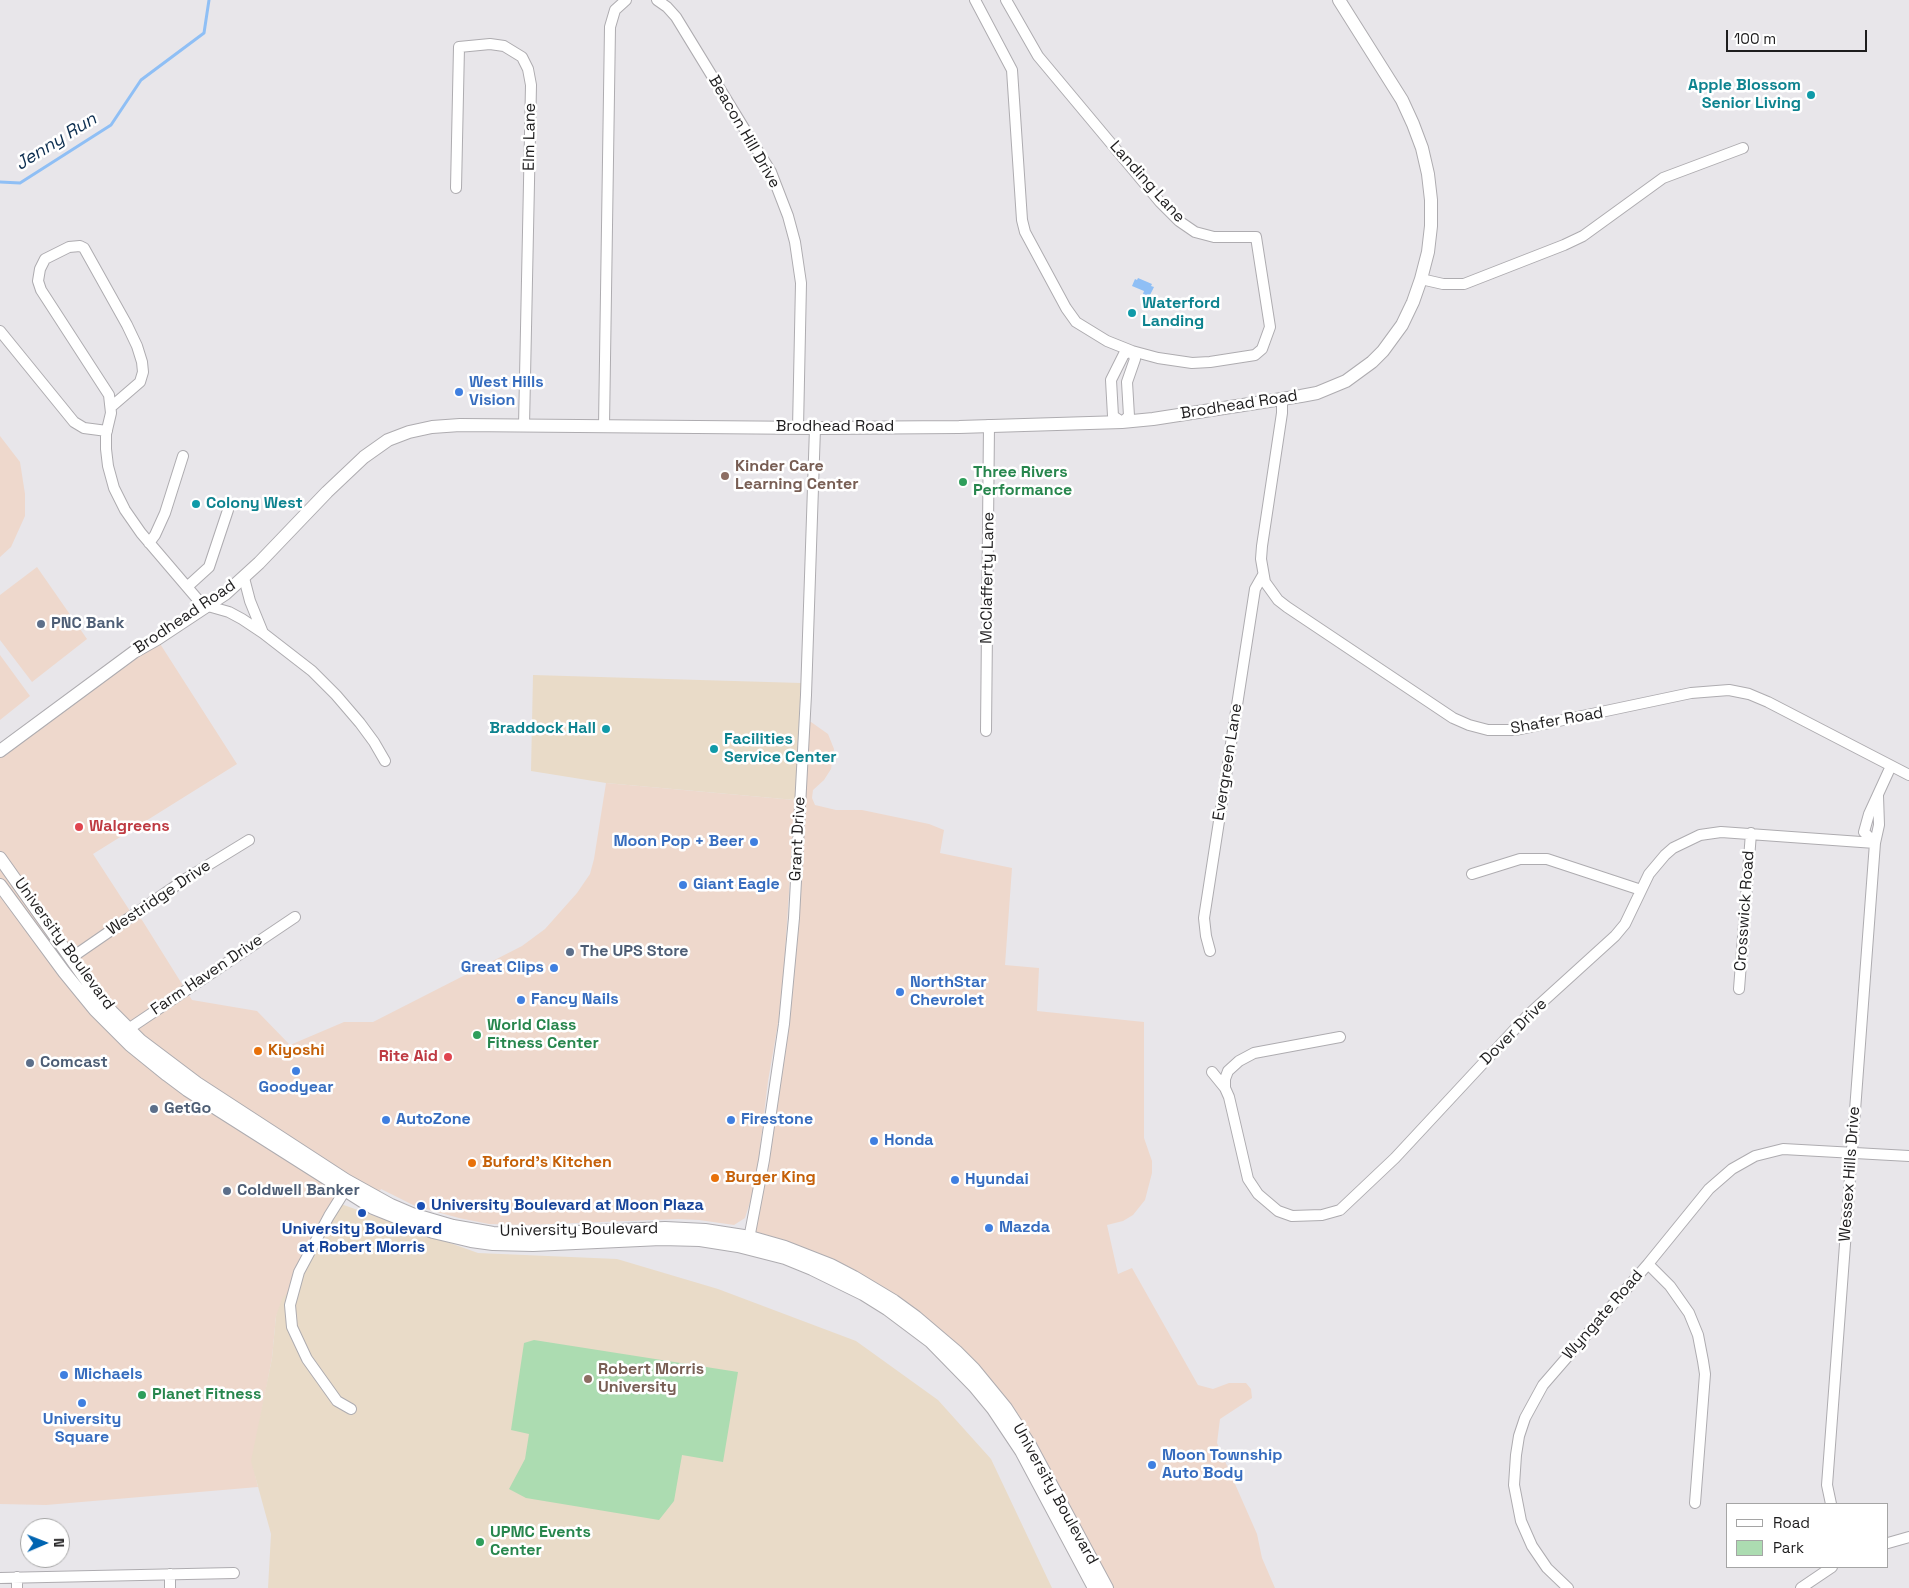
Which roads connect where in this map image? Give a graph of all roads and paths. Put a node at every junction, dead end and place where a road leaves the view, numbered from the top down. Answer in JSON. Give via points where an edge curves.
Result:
{"nodes":[{"id":1,"x":626,"y":0,"type":"edge"},
{"id":2,"x":657,"y":0,"type":"edge"},
{"id":3,"x":975,"y":0,"type":"edge"},
{"id":4,"x":1006,"y":0,"type":"edge"},
{"id":5,"x":1339,"y":0,"type":"edge"},
{"id":6,"x":1743,"y":148,"type":"dead end"},
{"id":7,"x":456,"y":188,"type":"dead end"},
{"id":8,"x":1421,"y":279,"type":"junction"},
{"id":9,"x":0,"y":332,"type":"edge"},
{"id":10,"x":1132,"y":351,"type":"junction"},
{"id":11,"x":1282,"y":399,"type":"junction"},
{"id":12,"x":111,"y":406,"type":"junction"},
{"id":13,"x":1122,"y":422,"type":"junction"},
{"id":14,"x":989,"y":425,"type":"junction"},
{"id":15,"x":524,"y":426,"type":"junction"},
{"id":16,"x":604,"y":426,"type":"junction"},
{"id":17,"x":798,"y":428,"type":"junction"},
{"id":18,"x":815,"y":428,"type":"junction"},
{"id":19,"x":107,"y":431,"type":"junction"},
{"id":20,"x":183,"y":456,"type":"dead end"},
{"id":21,"x":228,"y":510,"type":"dead end"},
{"id":22,"x":149,"y":543,"type":"junction"},
{"id":23,"x":1263,"y":575,"type":"junction"},
{"id":24,"x":244,"y":578,"type":"junction"},
{"id":25,"x":188,"y":587,"type":"junction"},
{"id":26,"x":206,"y":607,"type":"junction"},
{"id":27,"x":263,"y":633,"type":"junction"},
{"id":28,"x":986,"y":732,"type":"dead end"},
{"id":29,"x":0,"y":751,"type":"edge"},
{"id":30,"x":385,"y":761,"type":"dead end"},
{"id":31,"x":1891,"y":766,"type":"junction"},
{"id":32,"x":1909,"y":776,"type":"edge"},
{"id":33,"x":1878,"y":796,"type":"junction"},
{"id":34,"x":1864,"y":832,"type":"junction"},
{"id":35,"x":1750,"y":833,"type":"junction"},
{"id":36,"x":249,"y":840,"type":"dead end"},
{"id":37,"x":1855,"y":842,"type":"junction"},
{"id":38,"x":1875,"y":843,"type":"junction"},
{"id":39,"x":0,"y":858,"type":"edge"},
{"id":40,"x":1472,"y":874,"type":"dead end"},
{"id":41,"x":0,"y":885,"type":"edge"},
{"id":42,"x":1641,"y":890,"type":"junction"},
{"id":43,"x":296,"y":916,"type":"dead end"},
{"id":44,"x":1210,"y":951,"type":"dead end"},
{"id":45,"x":71,"y":958,"type":"junction"},
{"id":46,"x":1739,"y":989,"type":"dead end"},
{"id":47,"x":124,"y":1031,"type":"junction"},
{"id":48,"x":1340,"y":1037,"type":"dead end"},
{"id":49,"x":1212,"y":1072,"type":"dead end"},
{"id":50,"x":1225,"y":1088,"type":"junction"},
{"id":51,"x":1851,"y":1153,"type":"junction"},
{"id":52,"x":1909,"y":1156,"type":"edge"},
{"id":53,"x":344,"y":1192,"type":"junction"},
{"id":54,"x":748,"y":1243,"type":"junction"},
{"id":55,"x":1648,"y":1264,"type":"junction"},
{"id":56,"x":351,"y":1409,"type":"dead end"},
{"id":57,"x":1695,"y":1503,"type":"dead end"},
{"id":58,"x":1831,"y":1503,"type":"edge"},
{"id":59,"x":1909,"y":1537,"type":"edge"},
{"id":60,"x":1889,"y":1542,"type":"edge"},
{"id":61,"x":1831,"y":1568,"type":"edge"},
{"id":62,"x":234,"y":1573,"type":"dead end"},
{"id":63,"x":170,"y":1574,"type":"junction"},
{"id":64,"x":0,"y":1578,"type":"edge"},
{"id":65,"x":17,"y":1583,"type":"edge"},
{"id":66,"x":170,"y":1588,"type":"edge"},
{"id":67,"x":1094,"y":1588,"type":"edge"},
{"id":68,"x":1107,"y":1588,"type":"edge"},
{"id":69,"x":1568,"y":1588,"type":"edge"},
{"id":70,"x":1801,"y":1588,"type":"edge"}],
"edges":[{"from":1,"to":16,"type":"street","via":[[615,10],[610,27]]},
{"from":2,"to":17,"type":"street","name":"Beacon Hill Drive","via":[[676,17],[771,172],[788,216],[801,283]]},
{"from":3,"to":10,"type":"street","name":"Landing Lane","via":[[1012,70],[1025,232],[1076,322],[1107,341]]},
{"from":4,"to":10,"type":"street","name":"Landing Lane","via":[[1038,56],[1179,221],[1195,232],[1214,237],[1256,237],[1270,327],[1262,349],[1255,355],[1192,362]]},
{"from":5,"to":8,"type":"main road","name":"Brodhead Road","via":[[1402,100],[1422,148],[1429,182],[1431,226]]},
{"from":6,"to":8,"type":"street","via":[[1663,178],[1583,236],[1564,245],[1464,284]]},
{"from":7,"to":15,"type":"street","name":"Elm Lane","via":[[459,47],[504,46],[522,57],[531,85]]},
{"from":8,"to":11,"type":"main road","name":"Brodhead Road","via":[[1402,325],[1372,362],[1332,388]]},
{"from":9,"to":19,"type":"street","via":[[74,422],[84,428]]},
{"from":10,"to":13,"type":"street","via":[[1135,359],[1127,382],[1129,416]]},
{"from":10,"to":13,"type":"street","via":[[1124,354],[1111,380],[1114,416]]},
{"from":11,"to":13,"type":"main road","name":"Brodhead Road"},
{"from":11,"to":23,"type":"street","name":"Shafer Road","via":[[1262,546]]},
{"from":12,"to":12,"type":"street","via":[[140,382],[143,367],[140,353],[84,248],[69,246],[42,263],[39,286],[107,391]]},
{"from":12,"to":19,"type":"street"},
{"from":13,"to":14,"type":"main road","name":"Brodhead Road"},
{"from":14,"to":18,"type":"main road","name":"Brodhead Road"},
{"from":14,"to":28,"type":"street","name":"McClafferty Lane"},
{"from":15,"to":16,"type":"main road","name":"Brodhead Road"},
{"from":15,"to":24,"type":"main road","name":"Brodhead Road","via":[[432,426],[388,440],[353,466]]},
{"from":16,"to":17,"type":"main road","name":"Brodhead Road"},
{"from":17,"to":18,"type":"main road","name":"Brodhead Road"},
{"from":18,"to":54,"type":"street","name":"Grant Drive","via":[[794,918],[784,1024]]},
{"from":19,"to":22,"type":"street","via":[[106,457],[114,488]]},
{"from":20,"to":22,"type":"street","via":[[164,512]]},
{"from":21,"to":25,"type":"street","via":[[213,560]]},
{"from":22,"to":25,"type":"street"},
{"from":23,"to":31,"type":"street","name":"Shafer Road","via":[[1270,591],[1287,607],[1427,702],[1469,725],[1524,730],[1691,693],[1729,690],[1768,702]]},
{"from":23,"to":44,"type":"street","name":"Evergreen Lane","via":[[1255,589],[1204,918]]},
{"from":24,"to":26,"type":"main road","name":"Brodhead Road"},
{"from":24,"to":27,"type":"street"},
{"from":25,"to":26,"type":"street"},
{"from":26,"to":27,"type":"street","via":[[235,615]]},
{"from":26,"to":29,"type":"main road","name":"Brodhead Road","via":[[134,652]]},
{"from":27,"to":30,"type":"street","via":[[312,671],[336,695],[369,734]]},
{"from":31,"to":32,"type":"street","name":"Shafer Road"},
{"from":31,"to":33,"type":"street","name":"Wessex Hills Drive"},
{"from":33,"to":34,"type":"street","name":"Wessex Hills Drive"},
{"from":33,"to":38,"type":"street","name":"Wessex Hills Drive","via":[[1879,825]]},
{"from":34,"to":37,"type":"street"},
{"from":34,"to":38,"type":"street"},
{"from":35,"to":37,"type":"street","name":"Dover Drive"},
{"from":35,"to":42,"type":"street","name":"Dover Drive","via":[[1712,833],[1682,843],[1657,863]]},
{"from":35,"to":46,"type":"street","name":"Crosswick Road"},
{"from":36,"to":45,"type":"street","name":"Westridge Drive","via":[[187,878]]},
{"from":37,"to":38,"type":"street","name":"Dover Drive"},
{"from":38,"to":51,"type":"street","name":"Wessex Hills Drive"},
{"from":39,"to":45,"type":"main road","name":"University Boulevard"},
{"from":40,"to":42,"type":"street","via":[[1520,859],[1547,859]]},
{"from":41,"to":47,"type":"main road","name":"University Boulevard","via":[[95,1010]]},
{"from":42,"to":50,"type":"street","name":"Dover Drive","via":[[1625,924],[1615,936],[1528,1015],[1395,1158],[1340,1210],[1322,1215],[1292,1216],[1278,1211],[1258,1194],[1248,1178]]},
{"from":43,"to":47,"type":"street","name":"Farm Haven Drive"},
{"from":45,"to":47,"type":"main road","name":"University Boulevard"},
{"from":47,"to":53,"type":"main road","name":"University Boulevard","via":[[167,1075]]},
{"from":47,"to":54,"type":"main road","name":"University Boulevard","via":[[339,1176],[391,1205],[420,1216],[472,1230],[511,1234],[665,1228],[705,1230]]},
{"from":48,"to":50,"type":"street","via":[[1254,1053],[1239,1060],[1228,1071]]},
{"from":49,"to":50,"type":"street"},
{"from":51,"to":52,"type":"street","name":"Wyngate Road"},
{"from":51,"to":55,"type":"street","name":"Wyngate Road","via":[[1783,1149],[1755,1156],[1726,1173],[1709,1189]]},
{"from":51,"to":58,"type":"street","name":"Wessex Hills Drive","via":[[1827,1485]]},
{"from":53,"to":54,"type":"main road","name":"University Boulevard","via":[[413,1225],[471,1241],[533,1245],[681,1239]]},
{"from":53,"to":56,"type":"street","via":[[299,1272],[290,1305],[292,1327],[307,1359],[338,1401]]},
{"from":54,"to":67,"type":"main road","name":"University Boulevard","via":[[863,1294],[909,1324],[954,1365],[993,1408],[1021,1450]]},
{"from":54,"to":68,"type":"main road","name":"University Boulevard","via":[[807,1255],[854,1277],[916,1317],[956,1351],[992,1390],[1020,1428]]},
{"from":55,"to":57,"type":"street","via":[[1670,1286],[1689,1313],[1698,1335],[1705,1374]]},
{"from":55,"to":69,"type":"street","name":"Wyngate Road","via":[[1543,1385],[1519,1436],[1514,1485],[1521,1521],[1532,1546]]},
{"from":59,"to":60,"type":"street"},
{"from":61,"to":70,"type":"street"},
{"from":62,"to":63,"type":"street"},
{"from":63,"to":65,"type":"street"},
{"from":63,"to":66,"type":"street"},
{"from":64,"to":65,"type":"street"}]}
